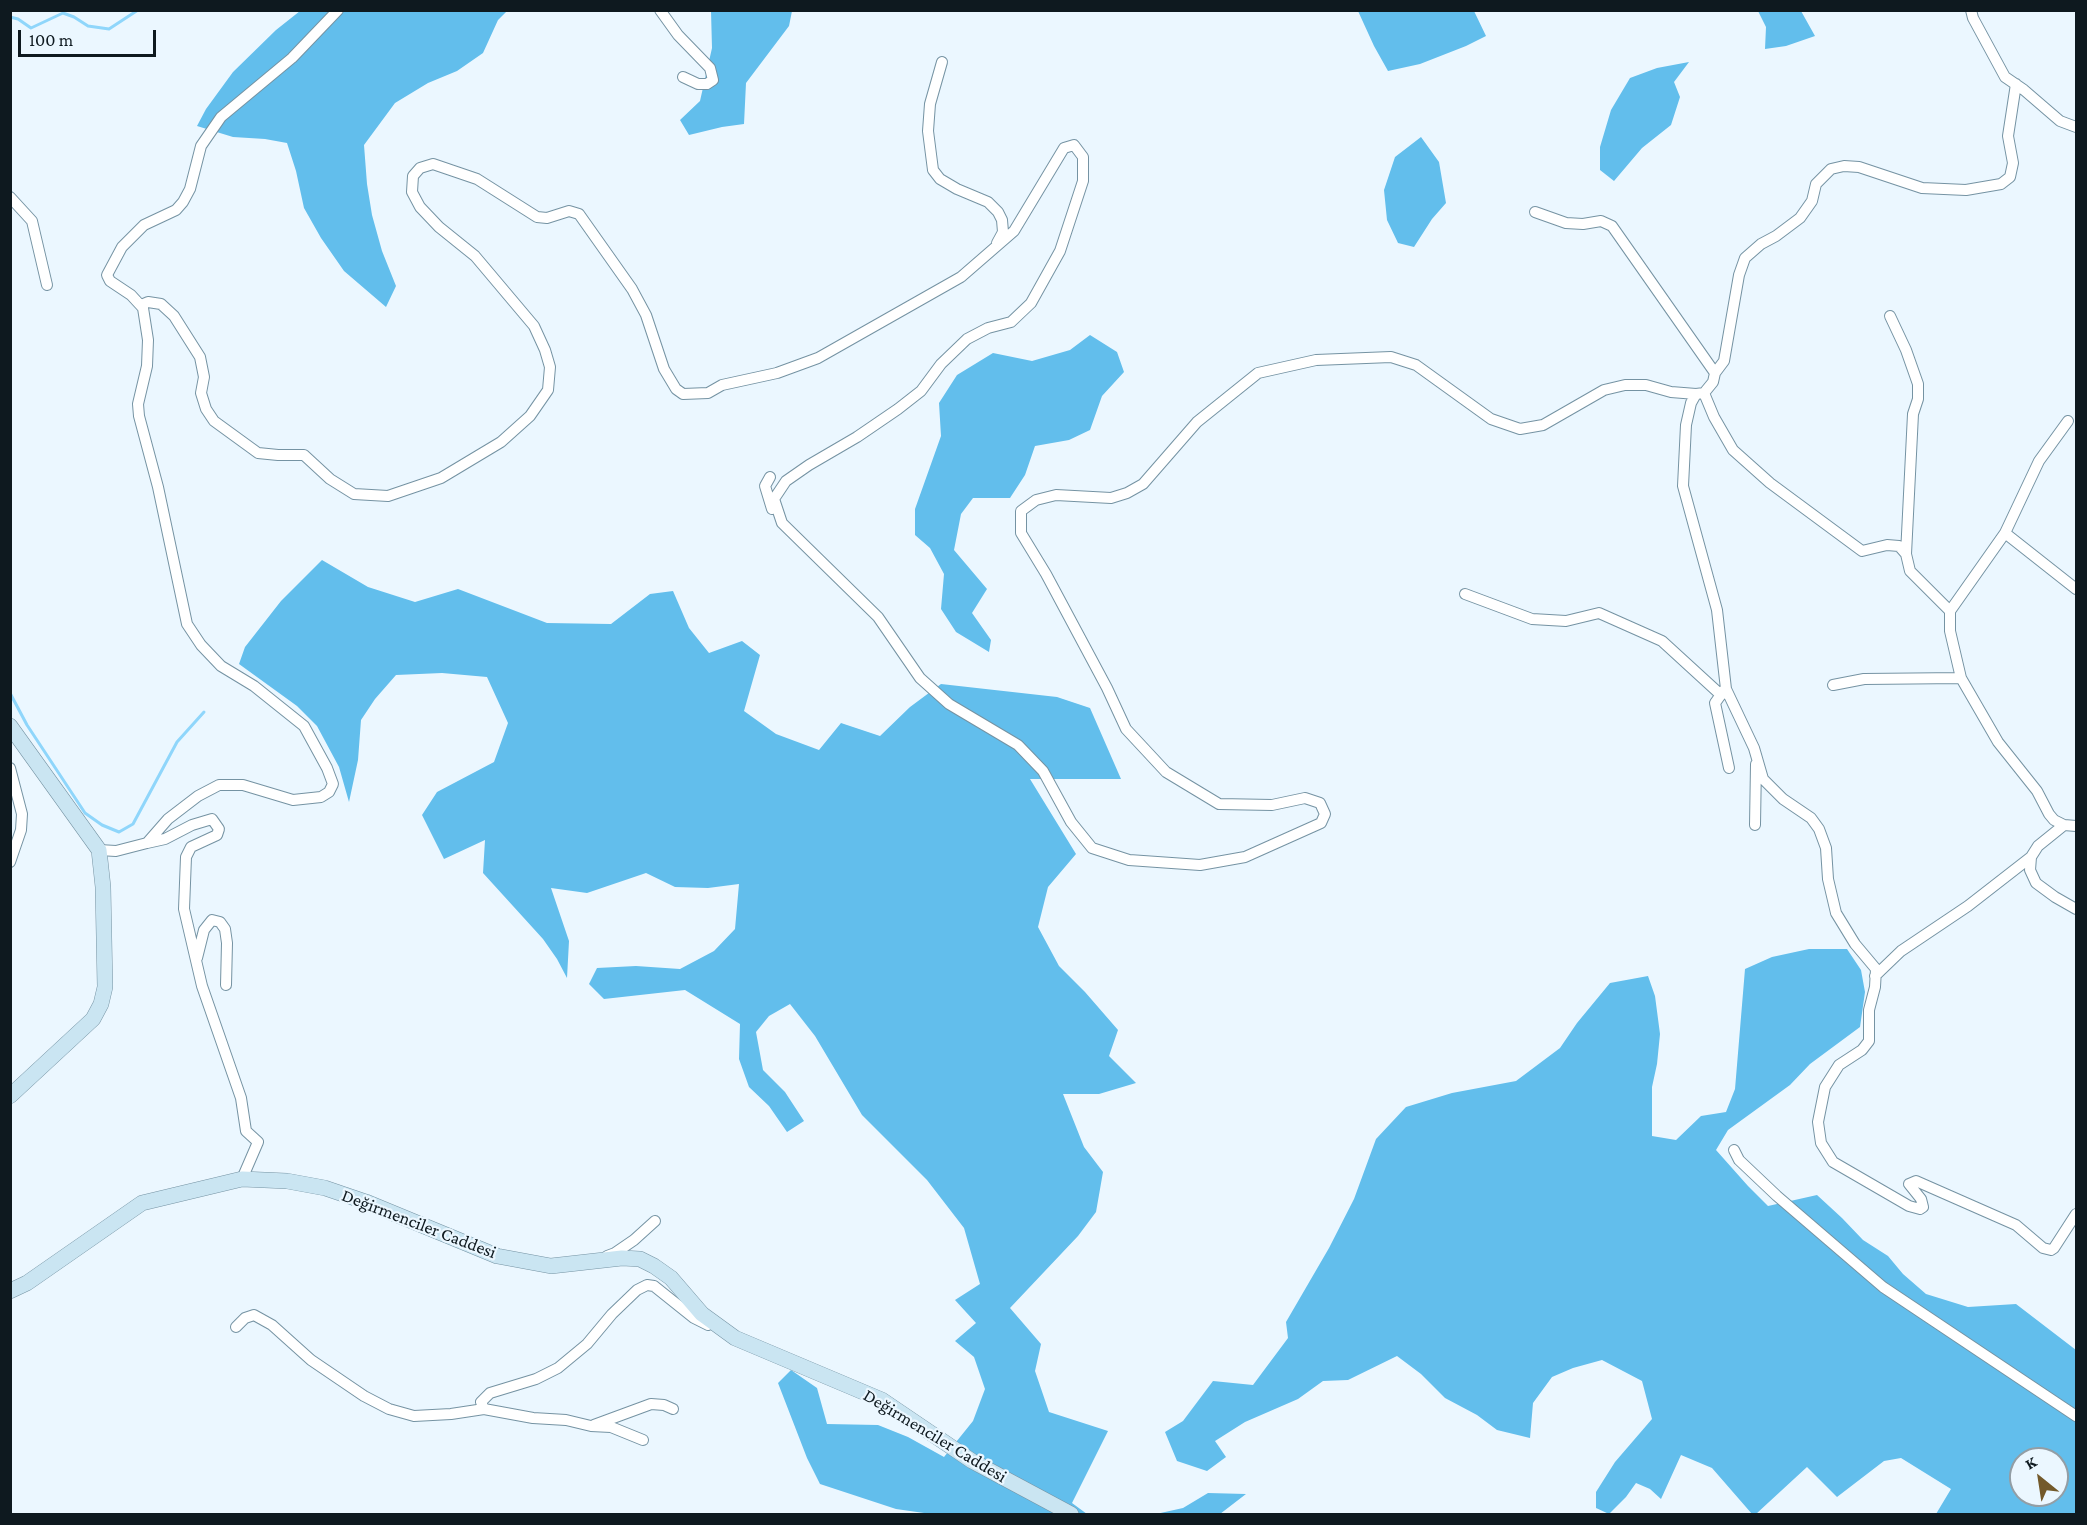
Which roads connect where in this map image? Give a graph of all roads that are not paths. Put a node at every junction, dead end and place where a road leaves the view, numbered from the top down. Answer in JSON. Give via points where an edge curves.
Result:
{"nodes":[{"id":1,"x":338,"y":10,"type":"edge"},
{"id":2,"x":660,"y":10,"type":"edge"},
{"id":3,"x":1971,"y":10,"type":"edge"},
{"id":4,"x":942,"y":62,"type":"dead end"},
{"id":5,"x":683,"y":77,"type":"dead end"},
{"id":6,"x":2016,"y":84,"type":"junction"},
{"id":7,"x":2076,"y":127,"type":"edge"},
{"id":8,"x":10,"y":197,"type":"edge"},
{"id":9,"x":1535,"y":212,"type":"dead end"},
{"id":10,"x":996,"y":246,"type":"junction"},
{"id":11,"x":47,"y":285,"type":"dead end"},
{"id":12,"x":141,"y":305,"type":"junction"},
{"id":13,"x":1890,"y":316,"type":"dead end"},
{"id":14,"x":1715,"y":373,"type":"junction"},
{"id":15,"x":1700,"y":393,"type":"junction"},
{"id":16,"x":2068,"y":421,"type":"dead end"},
{"id":17,"x":770,"y":477,"type":"dead end"},
{"id":18,"x":782,"y":523,"type":"junction"},
{"id":19,"x":2005,"y":532,"type":"junction"},
{"id":20,"x":1906,"y":554,"type":"junction"},
{"id":21,"x":2076,"y":589,"type":"edge"},
{"id":22,"x":1465,"y":594,"type":"dead end"},
{"id":23,"x":1950,"y":611,"type":"junction"},
{"id":24,"x":1961,"y":678,"type":"junction"},
{"id":25,"x":1833,"y":685,"type":"dead end"},
{"id":26,"x":1723,"y":692,"type":"junction"},
{"id":27,"x":10,"y":726,"type":"edge"},
{"id":28,"x":1757,"y":758,"type":"junction"},
{"id":29,"x":10,"y":768,"type":"edge"},
{"id":30,"x":1729,"y":768,"type":"dead end"},
{"id":31,"x":1755,"y":825,"type":"dead end"},
{"id":32,"x":2064,"y":825,"type":"junction"},
{"id":33,"x":2076,"y":826,"type":"edge"},
{"id":34,"x":147,"y":843,"type":"junction"},
{"id":35,"x":99,"y":850,"type":"junction"},
{"id":36,"x":2031,"y":857,"type":"junction"},
{"id":37,"x":10,"y":862,"type":"edge"},
{"id":38,"x":2076,"y":909,"type":"edge"},
{"id":39,"x":196,"y":961,"type":"junction"},
{"id":40,"x":1875,"y":976,"type":"junction"},
{"id":41,"x":226,"y":985,"type":"dead end"},
{"id":42,"x":10,"y":1096,"type":"edge"},
{"id":43,"x":1734,"y":1150,"type":"dead end"},
{"id":44,"x":242,"y":1179,"type":"junction"},
{"id":45,"x":2076,"y":1214,"type":"edge"},
{"id":46,"x":655,"y":1221,"type":"dead end"},
{"id":47,"x":593,"y":1262,"type":"junction"},
{"id":48,"x":15,"y":1289,"type":"edge"},
{"id":49,"x":10,"y":1301,"type":"edge"},
{"id":50,"x":236,"y":1327,"type":"dead end"},
{"id":51,"x":735,"y":1338,"type":"junction"},
{"id":52,"x":674,"y":1408,"type":"dead end"},
{"id":53,"x":484,"y":1409,"type":"junction"},
{"id":54,"x":2076,"y":1416,"type":"edge"},
{"id":55,"x":591,"y":1426,"type":"junction"},
{"id":56,"x":643,"y":1440,"type":"dead end"},
{"id":57,"x":1071,"y":1515,"type":"edge"}],
"edges":[{"from":1,"to":12,"type":"street","via":[[292,58],[221,117],[201,146],[183,202],[176,210],[144,225],[117,255],[107,275]]},
{"from":2,"to":5,"type":"street","via":[[710,68],[713,80],[698,84]]},
{"from":3,"to":6,"type":"street","via":[[2005,77]]},
{"from":4,"to":10,"type":"street","via":[[930,104],[928,131],[933,170],[940,179],[988,202],[998,212],[1003,232]]},
{"from":6,"to":7,"type":"street","via":[[2060,121]]},
{"from":6,"to":14,"type":"street","via":[[2008,136],[2013,163],[2010,177],[2001,184],[1966,190],[1922,188],[1858,166],[1832,169],[1816,184],[1812,201],[1800,218],[1745,258],[1724,361]]},
{"from":8,"to":11,"type":"street","via":[[32,221]]},
{"from":9,"to":14,"type":"street","via":[[1566,223],[1601,220],[1612,225]]},
{"from":10,"to":12,"type":"street","via":[[961,277],[818,358],[777,373],[722,385],[708,393],[683,394],[664,369],[646,315],[632,288],[579,214],[569,211],[548,218],[537,216],[477,179],[433,164],[420,168],[413,176],[412,192],[420,207],[475,256],[534,326],[550,367],[548,390],[530,416],[501,442],[441,478],[388,496],[354,494],[304,455],[258,453],[214,421],[201,393],[204,377],[200,357],[174,316],[161,304]]},
{"from":10,"to":18,"type":"street","via":[[1014,231],[1064,147],[1074,145],[1083,157],[1083,182],[1060,251],[1031,303],[1011,322],[967,339],[921,391],[786,481],[774,499]]},
{"from":12,"to":34,"type":"street","via":[[148,340],[139,416],[188,624],[221,666],[254,686],[304,726],[333,784],[321,797],[293,800],[243,785],[219,785],[168,819]]},
{"from":13,"to":20,"type":"street","via":[[1918,384]]},
{"from":14,"to":15,"type":"street","via":[[1713,382]]},
{"from":15,"to":18,"type":"street","via":[[1625,385],[1604,390],[1543,425],[1520,429],[1491,419],[1416,365],[1391,357],[1316,360],[1258,373],[1197,422],[1143,484],[1127,493],[1111,498],[1056,495],[1036,500],[1021,511],[1021,533],[1080,636],[1126,729],[1166,772],[1219,804],[1272,805],[1305,798],[1320,803],[1325,814],[1321,823],[1245,857],[1200,865],[1129,860],[1092,848],[1071,822],[1042,771],[1018,745],[949,704],[920,678],[878,617]]},
{"from":15,"to":20,"type":"street","via":[[1733,450],[1770,483],[1862,551],[1887,545],[1899,546]]},
{"from":15,"to":26,"type":"street","via":[[1691,403],[1686,425],[1683,486],[1717,610]]},
{"from":16,"to":19,"type":"street","via":[[2039,461]]},
{"from":17,"to":18,"type":"street","via":[[765,486],[774,513]]},
{"from":19,"to":21,"type":"street"},
{"from":19,"to":23,"type":"street"},
{"from":20,"to":23,"type":"street","via":[[1911,571]]},
{"from":22,"to":26,"type":"street","via":[[1532,619],[1566,621],[1599,613],[1662,640]]},
{"from":23,"to":24,"type":"street","via":[[1950,631]]},
{"from":24,"to":25,"type":"street","via":[[1864,679]]},
{"from":24,"to":32,"type":"street","via":[[1998,742],[2037,791],[2049,814]]},
{"from":26,"to":28,"type":"street"},
{"from":26,"to":30,"type":"street","via":[[1715,703]]},
{"from":27,"to":35,"type":"main road"},
{"from":28,"to":31,"type":"street"},
{"from":28,"to":40,"type":"street","via":[[1763,779],[1820,829],[1836,913],[1876,969]]},
{"from":29,"to":37,"type":"street","via":[[22,814]]},
{"from":32,"to":33,"type":"street"},
{"from":32,"to":36,"type":"street","via":[[2038,846]]},
{"from":34,"to":35,"type":"street","via":[[116,851]]},
{"from":34,"to":39,"type":"street","via":[[212,819],[217,823],[217,835],[191,847],[186,857],[184,909]]},
{"from":35,"to":42,"type":"main road","via":[[105,978],[100,1004],[93,1019]]},
{"from":36,"to":38,"type":"street","via":[[2030,870],[2037,883]]},
{"from":36,"to":40,"type":"street","via":[[1901,951]]},
{"from":39,"to":41,"type":"street","via":[[204,930],[212,920],[220,922],[227,943]]},
{"from":39,"to":44,"type":"street","via":[[241,1098],[246,1131],[258,1143]]},
{"from":40,"to":45,"type":"street","via":[[1869,1041],[1863,1050],[1839,1065],[1825,1087],[1818,1122],[1821,1143],[1833,1162],[1920,1209],[1921,1199],[1909,1184],[1926,1184],[2016,1225],[2043,1248],[2051,1250]]},
{"from":43,"to":54,"type":"street","via":[[1739,1160],[1778,1196],[1883,1287]]},
{"from":44,"to":47,"type":"main road","name":"Değirmenciler Caddesi","via":[[325,1188],[497,1256],[551,1266]]},
{"from":44,"to":48,"type":"main road","name":"Değirmenciler Caddesi","via":[[142,1203]]},
{"from":46,"to":47,"type":"street","via":[[615,1253]]},
{"from":47,"to":51,"type":"main road","name":"Değirmenciler Caddesi","via":[[640,1259],[654,1266],[702,1314]]},
{"from":48,"to":49,"type":"street"},
{"from":50,"to":53,"type":"street","via":[[254,1315],[272,1325],[311,1360],[389,1409],[414,1416]]},
{"from":51,"to":53,"type":"street","via":[[694,1318],[654,1286],[647,1285],[637,1290],[587,1344],[558,1368],[490,1393],[482,1402]]},
{"from":51,"to":57,"type":"main road","name":"Değirmenciler Caddesi","via":[[882,1400],[972,1461]]},
{"from":52,"to":55,"type":"street","via":[[651,1404]]},
{"from":53,"to":55,"type":"street"},
{"from":55,"to":56,"type":"street","via":[[611,1427]]}]}
